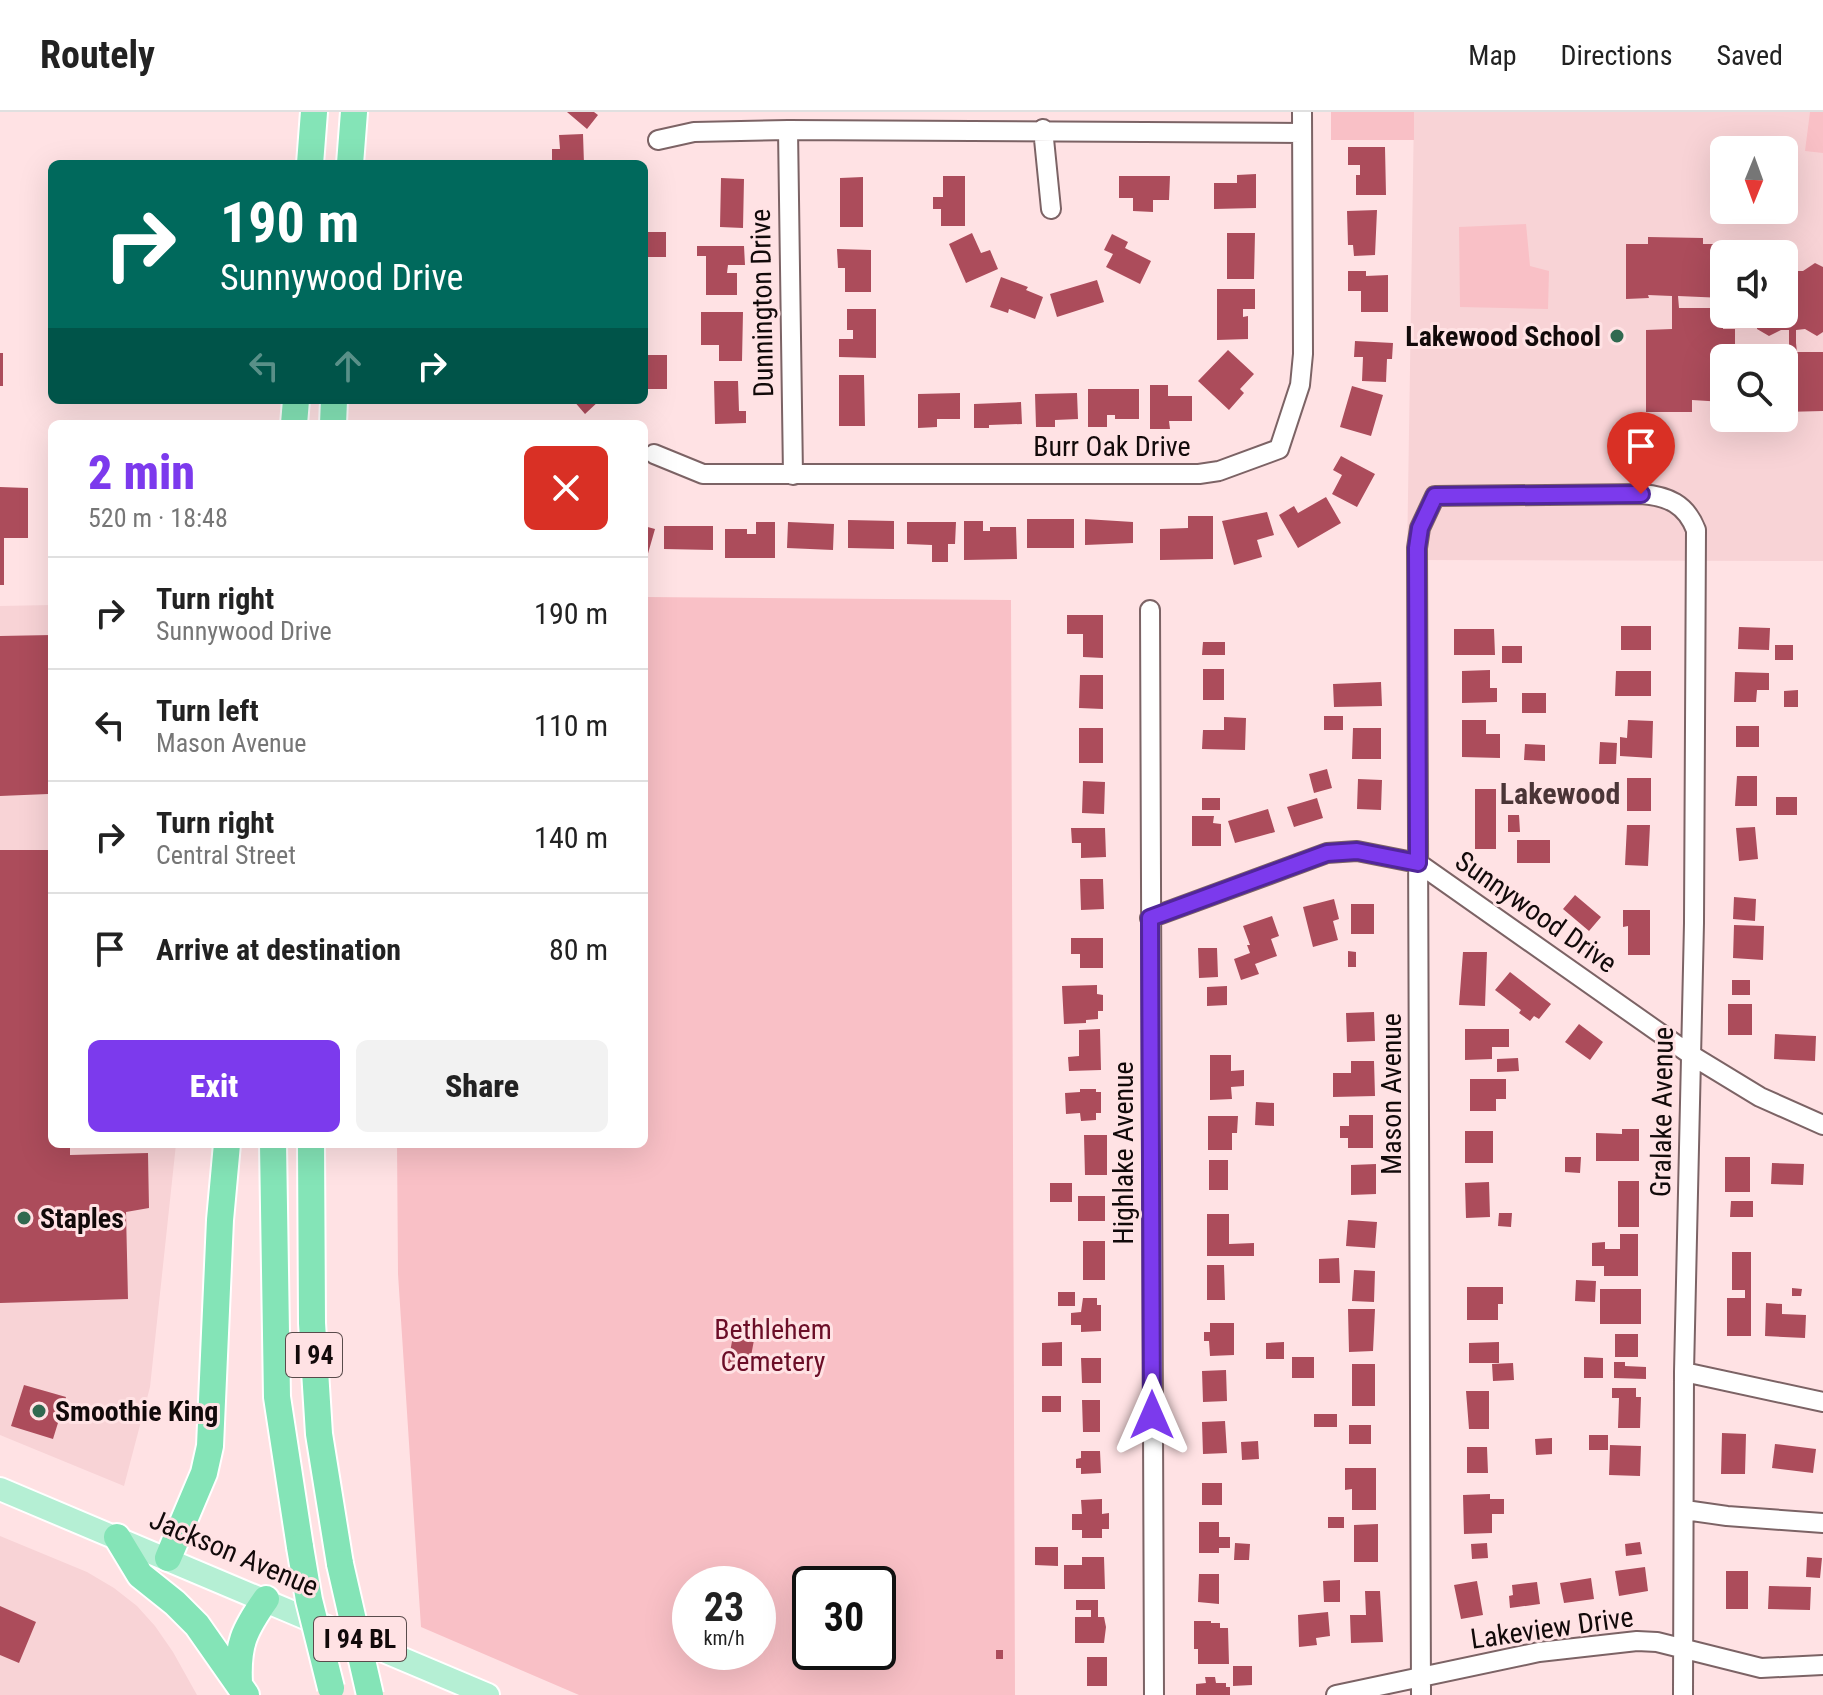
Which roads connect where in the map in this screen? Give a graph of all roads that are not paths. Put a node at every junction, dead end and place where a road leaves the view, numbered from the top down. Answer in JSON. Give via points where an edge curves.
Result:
{"nodes":[{"id":1,"x":314,"y":112,"type":"edge"},
{"id":2,"x":354,"y":112,"type":"edge"},
{"id":3,"x":1302,"y":112,"type":"edge"},
{"id":4,"x":1043,"y":129,"type":"junction"},
{"id":5,"x":788,"y":130,"type":"junction"},
{"id":6,"x":1302,"y":133,"type":"junction"},
{"id":7,"x":658,"y":140,"type":"dead end"},
{"id":8,"x":310,"y":160,"type":"edge"},
{"id":9,"x":350,"y":160,"type":"edge"},
{"id":10,"x":1051,"y":209,"type":"dead end"},
{"id":11,"x":654,"y":454,"type":"dead end"},
{"id":12,"x":793,"y":475,"type":"junction"},
{"id":13,"x":1696,"y":530,"type":"joint"},
{"id":14,"x":1150,"y":610,"type":"dead end"},
{"id":15,"x":1418,"y":863,"type":"junction"},
{"id":16,"x":1150,"y":918,"type":"junction"},
{"id":17,"x":1691,"y":1055,"type":"junction"},
{"id":18,"x":1823,"y":1125,"type":"edge"},
{"id":19,"x":227,"y":1148,"type":"edge"},
{"id":20,"x":273,"y":1148,"type":"edge"},
{"id":21,"x":311,"y":1148,"type":"edge"},
{"id":22,"x":1684,"y":1372,"type":"junction"},
{"id":23,"x":1823,"y":1402,"type":"edge"},
{"id":24,"x":0,"y":1489,"type":"edge"},
{"id":25,"x":1685,"y":1510,"type":"junction"},
{"id":26,"x":1823,"y":1523,"type":"edge"},
{"id":27,"x":117,"y":1537,"type":"junction"},
{"id":28,"x":168,"y":1558,"type":"junction"},
{"id":29,"x":266,"y":1599,"type":"junction"},
{"id":30,"x":1683,"y":1649,"type":"junction"},
{"id":31,"x":1823,"y":1665,"type":"edge"},
{"id":32,"x":1421,"y":1686,"type":"edge"},
{"id":33,"x":243,"y":1689,"type":"edge"},
{"id":34,"x":332,"y":1692,"type":"edge"},
{"id":35,"x":370,"y":1695,"type":"edge"},
{"id":36,"x":488,"y":1695,"type":"edge"},
{"id":37,"x":1154,"y":1695,"type":"edge"},
{"id":38,"x":1336,"y":1695,"type":"edge"},
{"id":39,"x":1683,"y":1695,"type":"edge"}],
"edges":[{"from":1,"to":8,"type":"highway"},
{"from":2,"to":9,"type":"highway"},
{"from":3,"to":6,"type":"street","name":"Burr Oak Drive"},
{"from":4,"to":5,"type":"street"},
{"from":4,"to":6,"type":"street"},
{"from":4,"to":10,"type":"street"},
{"from":5,"to":7,"type":"street","via":[[694,132]]},
{"from":5,"to":12,"type":"street","name":"Dunnington Drive"},
{"from":6,"to":12,"type":"street","name":"Burr Oak Drive","via":[[1303,354],[1300,385],[1279,449],[1199,474]]},
{"from":11,"to":12,"type":"street","name":"Burr Oak Drive","via":[[703,474]]},
{"from":13,"to":15,"type":"street","name":"Mason Avenue","via":[[1682,506],[1653,495],[1435,496],[1417,548]]},
{"from":13,"to":17,"type":"street","name":"Gralake Avenue"},
{"from":14,"to":16,"type":"street","name":"Highlake Avenue"},
{"from":15,"to":16,"type":"street","name":"Sunnywood Drive","via":[[1357,851],[1327,853]]},
{"from":15,"to":17,"type":"street","name":"Sunnywood Drive"},
{"from":15,"to":32,"type":"street","name":"Mason Avenue"},
{"from":16,"to":37,"type":"street","name":"Highlake Avenue"},
{"from":17,"to":18,"type":"street","name":"Sunnywood Drive","via":[[1760,1097]]},
{"from":17,"to":22,"type":"street","name":"Gralake Avenue"},
{"from":19,"to":28,"type":"highway","via":[[210,1446]]},
{"from":20,"to":34,"type":"highway","number":"I 94","bridge":true,"via":[[277,1397],[309,1600]]},
{"from":21,"to":35,"type":"highway","number":"I 94","bridge":true,"via":[[319,1434],[340,1564]]},
{"from":22,"to":23,"type":"street"},
{"from":22,"to":25,"type":"street","name":"Gralake Avenue"},
{"from":24,"to":27,"type":"main road","name":"Jackson Avenue","number":"I 94 BL"},
{"from":25,"to":26,"type":"street"},
{"from":25,"to":30,"type":"street","name":"Gralake Avenue"},
{"from":27,"to":28,"type":"main road","name":"Jackson Avenue","number":"I 94 BL"},
{"from":27,"to":33,"type":"highway","via":[[140,1575],[197,1625]]},
{"from":28,"to":29,"type":"main road","name":"Jackson Avenue","number":"I 94 BL"},
{"from":29,"to":33,"type":"highway","via":[[241,1643]]},
{"from":29,"to":36,"type":"main road","name":"Jackson Avenue","number":"I 94 BL"},
{"from":30,"to":31,"type":"street","name":"Lakeview Drive","via":[[1761,1668]]},
{"from":30,"to":32,"type":"street","name":"Lakeview Drive","via":[[1657,1642],[1539,1652]]},
{"from":30,"to":39,"type":"street","name":"Gralake Avenue"},
{"from":32,"to":38,"type":"street","name":"Lakeview Drive"}]}
